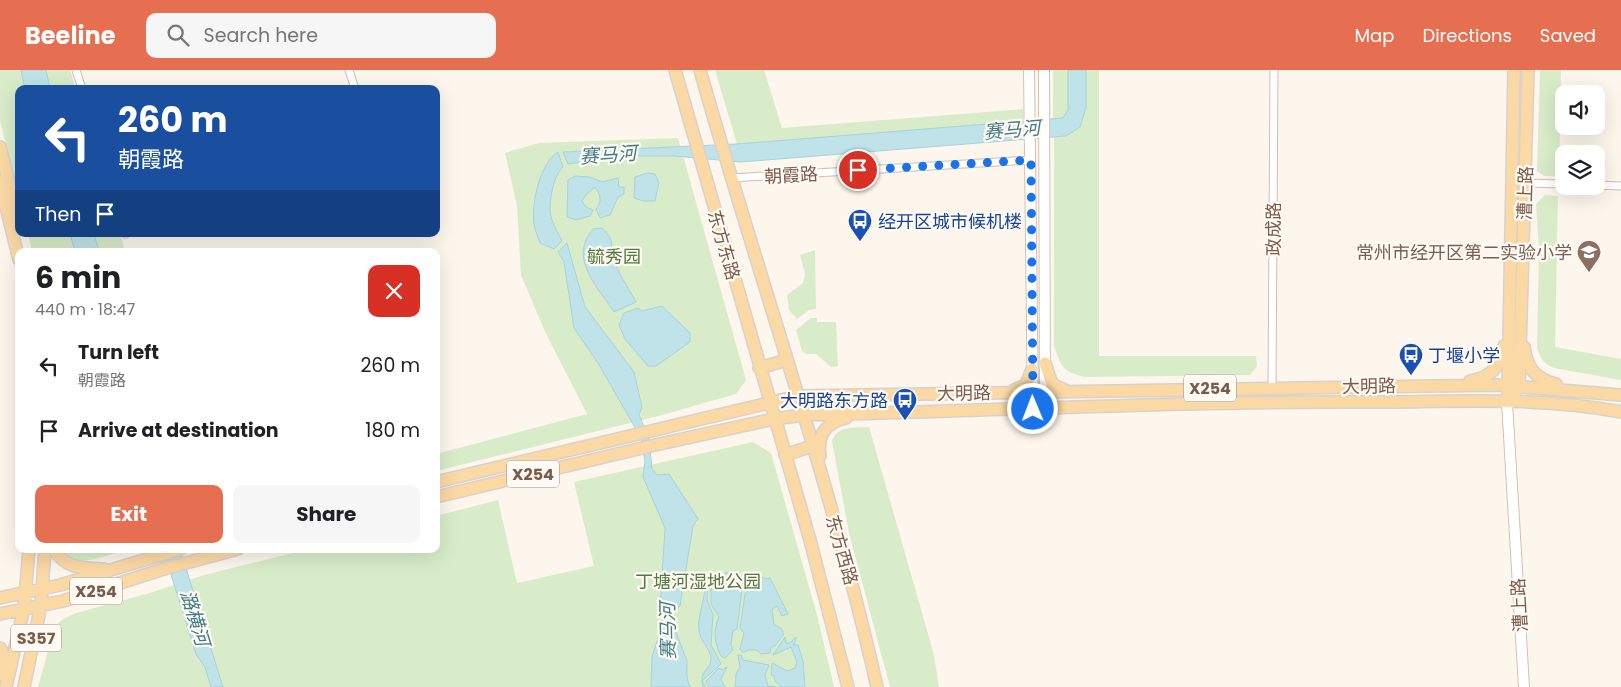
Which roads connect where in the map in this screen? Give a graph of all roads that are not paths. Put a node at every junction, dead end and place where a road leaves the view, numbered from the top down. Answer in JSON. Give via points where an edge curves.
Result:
{"nodes":[{"id":1,"x":76,"y":70,"type":"edge"},
{"id":2,"x":349,"y":70,"type":"edge"},
{"id":3,"x":674,"y":70,"type":"edge"},
{"id":4,"x":700,"y":70,"type":"edge"},
{"id":5,"x":1030,"y":70,"type":"edge"},
{"id":6,"x":1044,"y":70,"type":"edge"},
{"id":7,"x":1274,"y":70,"type":"edge"},
{"id":8,"x":1514,"y":70,"type":"edge"},
{"id":9,"x":1528,"y":70,"type":"edge"},
{"id":10,"x":81,"y":85,"type":"edge"},
{"id":11,"x":354,"y":85,"type":"edge"},
{"id":12,"x":0,"y":147,"type":"edge"},
{"id":13,"x":1031,"y":160,"type":"junction"},
{"id":14,"x":729,"y":173,"type":"junction"},
{"id":15,"x":0,"y":182,"type":"edge"},
{"id":16,"x":1525,"y":183,"type":"junction"},
{"id":17,"x":1555,"y":184,"type":"edge"},
{"id":18,"x":1605,"y":186,"type":"edge"},
{"id":19,"x":1621,"y":186,"type":"edge"},
{"id":20,"x":15,"y":207,"type":"edge"},
{"id":21,"x":16,"y":248,"type":"edge"},
{"id":22,"x":1510,"y":297,"type":"junction"},
{"id":23,"x":1520,"y":327,"type":"junction"},
{"id":24,"x":787,"y":360,"type":"junction"},
{"id":25,"x":1045,"y":363,"type":"junction"},
{"id":26,"x":759,"y":368,"type":"junction"},
{"id":27,"x":1032,"y":369,"type":"junction"},
{"id":28,"x":1445,"y":385,"type":"junction"},
{"id":29,"x":1514,"y":386,"type":"junction"},
{"id":30,"x":1272,"y":387,"type":"junction"},
{"id":31,"x":1046,"y":391,"type":"junction"},
{"id":32,"x":1070,"y":391,"type":"junction"},
{"id":33,"x":1584,"y":391,"type":"junction"},
{"id":34,"x":1008,"y":392,"type":"junction"},
{"id":35,"x":1032,"y":392,"type":"junction"},
{"id":36,"x":1620,"y":394,"type":"edge"},
{"id":37,"x":798,"y":396,"type":"junction"},
{"id":38,"x":1507,"y":402,"type":"junction"},
{"id":39,"x":769,"y":403,"type":"junction"},
{"id":40,"x":1046,"y":408,"type":"junction"},
{"id":41,"x":1033,"y":409,"type":"junction"},
{"id":42,"x":1621,"y":412,"type":"edge"},
{"id":43,"x":864,"y":414,"type":"junction"},
{"id":44,"x":803,"y":415,"type":"junction"},
{"id":45,"x":774,"y":419,"type":"junction"},
{"id":46,"x":812,"y":446,"type":"junction"},
{"id":47,"x":785,"y":455,"type":"junction"},
{"id":48,"x":440,"y":481,"type":"edge"},
{"id":49,"x":824,"y":488,"type":"junction"},
{"id":50,"x":440,"y":496,"type":"edge"},
{"id":51,"x":29,"y":553,"type":"edge"},
{"id":52,"x":45,"y":553,"type":"edge"},
{"id":53,"x":56,"y":553,"type":"edge"},
{"id":54,"x":166,"y":553,"type":"edge"},
{"id":55,"x":222,"y":553,"type":"edge"},
{"id":56,"x":113,"y":569,"type":"junction"},
{"id":57,"x":42,"y":589,"type":"junction"},
{"id":58,"x":26,"y":592,"type":"junction"},
{"id":59,"x":0,"y":598,"type":"edge"},
{"id":60,"x":41,"y":605,"type":"junction"},
{"id":61,"x":24,"y":608,"type":"junction"},
{"id":62,"x":0,"y":614,"type":"edge"},
{"id":63,"x":0,"y":648,"type":"edge"},
{"id":64,"x":5,"y":687,"type":"edge"},
{"id":65,"x":24,"y":687,"type":"edge"},
{"id":66,"x":848,"y":687,"type":"edge"},
{"id":67,"x":877,"y":687,"type":"edge"},
{"id":68,"x":1524,"y":687,"type":"edge"}],
"edges":[{"from":1,"to":10,"type":"street"},
{"from":2,"to":11,"type":"street"},
{"from":3,"to":26,"type":"main road","name":"东方东路"},
{"from":4,"to":14,"type":"main road","name":"东方东路"},
{"from":5,"to":13,"type":"main road"},
{"from":6,"to":25,"type":"main road"},
{"from":7,"to":30,"type":"street","name":"政成路"},
{"from":8,"to":22,"type":"main road","name":"漕上路"},
{"from":9,"to":16,"type":"main road","name":"漕上路"},
{"from":12,"to":20,"type":"main road"},
{"from":13,"to":14,"type":"street","name":"朝霞路"},
{"from":13,"to":27,"type":"main road"},
{"from":14,"to":24,"type":"main road","name":"东方东路"},
{"from":15,"to":21,"type":"main road"},
{"from":16,"to":17,"type":"street"},
{"from":16,"to":23,"type":"main road","name":"漕上路"},
{"from":18,"to":19,"type":"street"},
{"from":22,"to":28,"type":"main road","via":[[1502,360],[1496,369],[1476,380]]},
{"from":22,"to":29,"type":"main road","name":"漕上路"},
{"from":23,"to":29,"type":"main road","name":"漕上路"},
{"from":23,"to":33,"type":"main road","via":[[1525,358],[1542,381]]},
{"from":24,"to":26,"type":"main road"},
{"from":24,"to":37,"type":"main road","name":"东方东路"},
{"from":25,"to":31,"type":"main road"},
{"from":25,"to":32,"type":"main road","via":[[1052,384]]},
{"from":26,"to":39,"type":"main road","name":"东方东路"},
{"from":27,"to":34,"type":"main road","via":[[1026,384]]},
{"from":27,"to":35,"type":"main road"},
{"from":28,"to":29,"type":"main road","name":"大明路","number":"X254"},
{"from":28,"to":30,"type":"main road","name":"大明路","number":"X254"},
{"from":29,"to":33,"type":"main road","name":"大明路","number":"X254"},
{"from":29,"to":38,"type":"main road"},
{"from":30,"to":32,"type":"main road","name":"大明路","number":"X254"},
{"from":31,"to":32,"type":"main road","name":"大明路","number":"X254"},
{"from":31,"to":35,"type":"main road","name":"大明路","number":"X254"},
{"from":31,"to":40,"type":"main road"},
{"from":33,"to":36,"type":"main road","name":"大明路","number":"X254"},
{"from":34,"to":35,"type":"main road","name":"大明路","number":"X254"},
{"from":34,"to":37,"type":"main road","name":"大明路","number":"X254"},
{"from":35,"to":41,"type":"main road"},
{"from":37,"to":39,"type":"main road","name":"大明路","number":"X254"},
{"from":37,"to":44,"type":"main road","name":"东方东路"},
{"from":38,"to":40,"type":"main road","name":"大明路","number":"X254","via":[[1270,402]]},
{"from":38,"to":42,"type":"main road","name":"大明路","number":"X254","via":[[1595,407]]},
{"from":38,"to":68,"type":"main road","name":"漕上路"},
{"from":39,"to":45,"type":"main road","name":"东方东路"},
{"from":39,"to":48,"type":"main road","name":"大明路","number":"X254"},
{"from":40,"to":41,"type":"main road","name":"大明路","number":"X254"},
{"from":41,"to":43,"type":"main road","name":"大明路","number":"X254"},
{"from":43,"to":44,"type":"main road","name":"大明路","number":"X254"},
{"from":43,"to":49,"type":"main road","via":[[835,420],[825,427],[818,442]]},
{"from":44,"to":45,"type":"main road","name":"大明路","number":"X254"},
{"from":44,"to":46,"type":"main road","name":"东方西路"},
{"from":45,"to":47,"type":"main road","name":"东方西路"},
{"from":45,"to":50,"type":"main road","name":"大明路","number":"X254"},
{"from":46,"to":47,"type":"main road"},
{"from":46,"to":49,"type":"main road","name":"东方西路"},
{"from":47,"to":66,"type":"main road","name":"东方西路"},
{"from":49,"to":67,"type":"main road","name":"东方西路"},
{"from":51,"to":58,"type":"main road","number":"S357"},
{"from":52,"to":57,"type":"main road","number":"S357"},
{"from":53,"to":56,"type":"main road","via":[[70,565]]},
{"from":54,"to":56,"type":"main road","number":"X254"},
{"from":55,"to":60,"type":"main road","number":"X254"},
{"from":56,"to":57,"type":"main road","number":"X254"},
{"from":57,"to":58,"type":"main road","number":"X254"},
{"from":57,"to":60,"type":"main road","number":"S357"},
{"from":58,"to":59,"type":"main road","number":"X254"},
{"from":58,"to":61,"type":"main road","number":"S357"},
{"from":60,"to":61,"type":"main road","number":"X254"},
{"from":60,"to":65,"type":"main road","number":"S357"},
{"from":61,"to":62,"type":"main road","number":"X254"},
{"from":61,"to":64,"type":"main road","number":"S357"},
{"from":63,"to":64,"type":"main road"}]}
